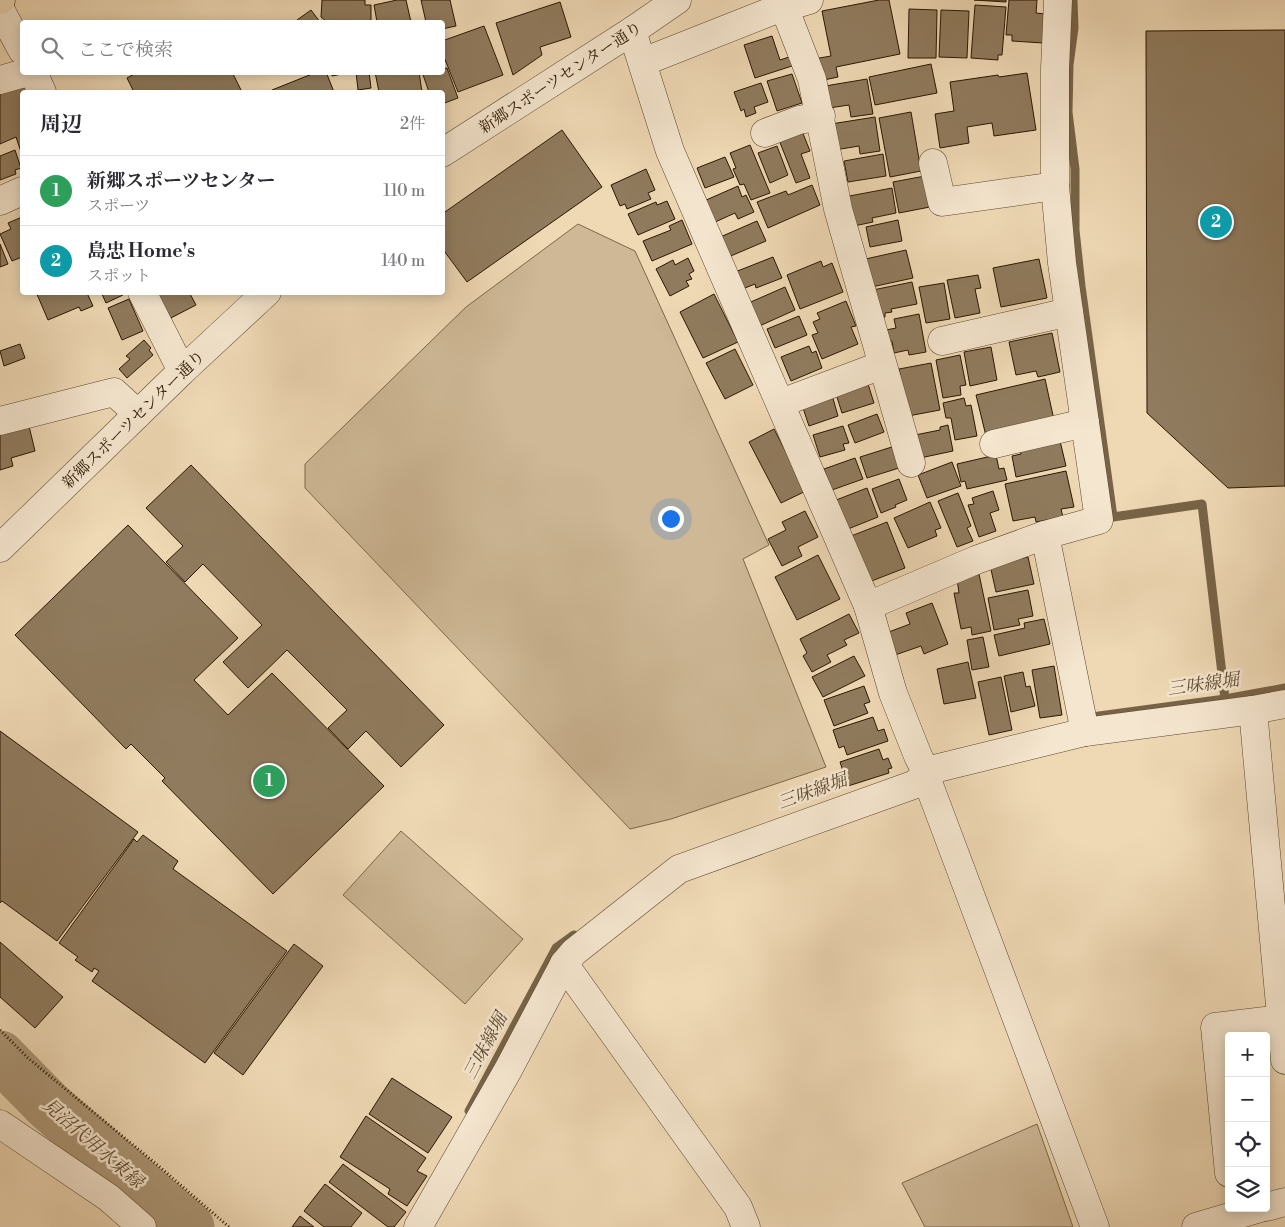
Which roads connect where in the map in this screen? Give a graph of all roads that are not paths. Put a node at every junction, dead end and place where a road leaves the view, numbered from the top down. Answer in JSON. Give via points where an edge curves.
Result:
{"nodes":[{"id":1,"x":678,"y":0,"type":"edge"},
{"id":2,"x":1058,"y":0,"type":"edge"},
{"id":3,"x":797,"y":4,"type":"edge"},
{"id":4,"x":0,"y":10,"type":"edge"},
{"id":5,"x":632,"y":32,"type":"junction"},
{"id":6,"x":20,"y":46,"type":"edge"},
{"id":7,"x":643,"y":62,"type":"junction"},
{"id":8,"x":20,"y":74,"type":"edge"},
{"id":9,"x":34,"y":75,"type":"edge"},
{"id":10,"x":0,"y":80,"type":"edge"},
{"id":11,"x":41,"y":90,"type":"edge"},
{"id":12,"x":821,"y":116,"type":"junction"},
{"id":13,"x":765,"y":134,"type":"dead end"},
{"id":14,"x":445,"y":150,"type":"edge"},
{"id":15,"x":933,"y":163,"type":"dead end"},
{"id":16,"x":1056,"y":186,"type":"junction"},
{"id":17,"x":20,"y":192,"type":"edge"},
{"id":18,"x":0,"y":201,"type":"edge"},
{"id":19,"x":144,"y":295,"type":"edge"},
{"id":20,"x":264,"y":295,"type":"edge"},
{"id":21,"x":1069,"y":312,"type":"junction"},
{"id":22,"x":942,"y":341,"type":"dead end"},
{"id":23,"x":882,"y":365,"type":"junction"},
{"id":24,"x":182,"y":370,"type":"junction"},
{"id":25,"x":781,"y":403,"type":"junction"},
{"id":26,"x":138,"y":414,"type":"junction"},
{"id":27,"x":0,"y":421,"type":"edge"},
{"id":28,"x":1085,"y":423,"type":"junction"},
{"id":29,"x":994,"y":444,"type":"dead end"},
{"id":30,"x":911,"y":463,"type":"dead end"},
{"id":31,"x":1045,"y":535,"type":"junction"},
{"id":32,"x":0,"y":548,"type":"edge"},
{"id":33,"x":868,"y":606,"type":"junction"},
{"id":34,"x":1285,"y":704,"type":"edge"},
{"id":35,"x":1253,"y":710,"type":"junction"},
{"id":36,"x":1085,"y":732,"type":"junction"},
{"id":37,"x":923,"y":767,"type":"junction"},
{"id":38,"x":1275,"y":832,"type":"edge"},
{"id":39,"x":564,"y":964,"type":"junction"},
{"id":40,"x":1281,"y":1019,"type":"junction"},
{"id":41,"x":1285,"y":1060,"type":"edge"},
{"id":42,"x":0,"y":1124,"type":"edge"},
{"id":43,"x":1228,"y":1167,"type":"edge"},
{"id":44,"x":1285,"y":1202,"type":"edge"},
{"id":45,"x":1270,"y":1206,"type":"edge"},
{"id":46,"x":1247,"y":1212,"type":"edge"},
{"id":47,"x":142,"y":1227,"type":"edge"},
{"id":48,"x":418,"y":1227,"type":"edge"},
{"id":49,"x":746,"y":1227,"type":"edge"},
{"id":50,"x":1094,"y":1227,"type":"edge"},
{"id":51,"x":1196,"y":1227,"type":"edge"}],
"edges":[{"from":1,"to":5,"type":"street","name":"新郷スポーツセンター通り"},
{"from":2,"to":16,"type":"street"},
{"from":3,"to":7,"type":"street"},
{"from":3,"to":12,"type":"street"},
{"from":4,"to":6,"type":"street"},
{"from":5,"to":7,"type":"street"},
{"from":5,"to":14,"type":"street","name":"新郷スポーツセンター通り"},
{"from":7,"to":25,"type":"street","via":[[670,151]]},
{"from":8,"to":10,"type":"street"},
{"from":9,"to":11,"type":"street"},
{"from":12,"to":13,"type":"street","via":[[799,120]]},
{"from":12,"to":23,"type":"street","via":[[838,209]]},
{"from":15,"to":16,"type":"street","via":[[942,202]]},
{"from":16,"to":21,"type":"street"},
{"from":17,"to":18,"type":"street"},
{"from":19,"to":24,"type":"street"},
{"from":20,"to":24,"type":"street","name":"新郷スポーツセンター通り"},
{"from":21,"to":22,"type":"street"},
{"from":21,"to":28,"type":"street"},
{"from":23,"to":25,"type":"street"},
{"from":23,"to":30,"type":"street"},
{"from":24,"to":26,"type":"street","name":"新郷スポーツセンター通り"},
{"from":25,"to":33,"type":"street"},
{"from":26,"to":27,"type":"street","via":[[114,392]]},
{"from":26,"to":32,"type":"street","name":"新郷スポーツセンター通り"},
{"from":28,"to":29,"type":"street"},
{"from":28,"to":31,"type":"street","via":[[1099,520]]},
{"from":31,"to":33,"type":"street"},
{"from":31,"to":36,"type":"street"},
{"from":33,"to":37,"type":"street","via":[[893,693]]},
{"from":34,"to":35,"type":"street"},
{"from":35,"to":36,"type":"street"},
{"from":35,"to":38,"type":"street"},
{"from":36,"to":37,"type":"street","via":[[938,768]]},
{"from":37,"to":39,"type":"street","via":[[914,785],[679,869],[574,952]]},
{"from":37,"to":50,"type":"street"},
{"from":38,"to":40,"type":"street"},
{"from":39,"to":48,"type":"street"},
{"from":39,"to":49,"type":"street","via":[[738,1207]]},
{"from":40,"to":41,"type":"street"},
{"from":40,"to":43,"type":"street","via":[[1215,1027]]},
{"from":42,"to":47,"type":"street","via":[[109,1198]]},
{"from":44,"to":45,"type":"street"},
{"from":46,"to":51,"type":"street"}]}
